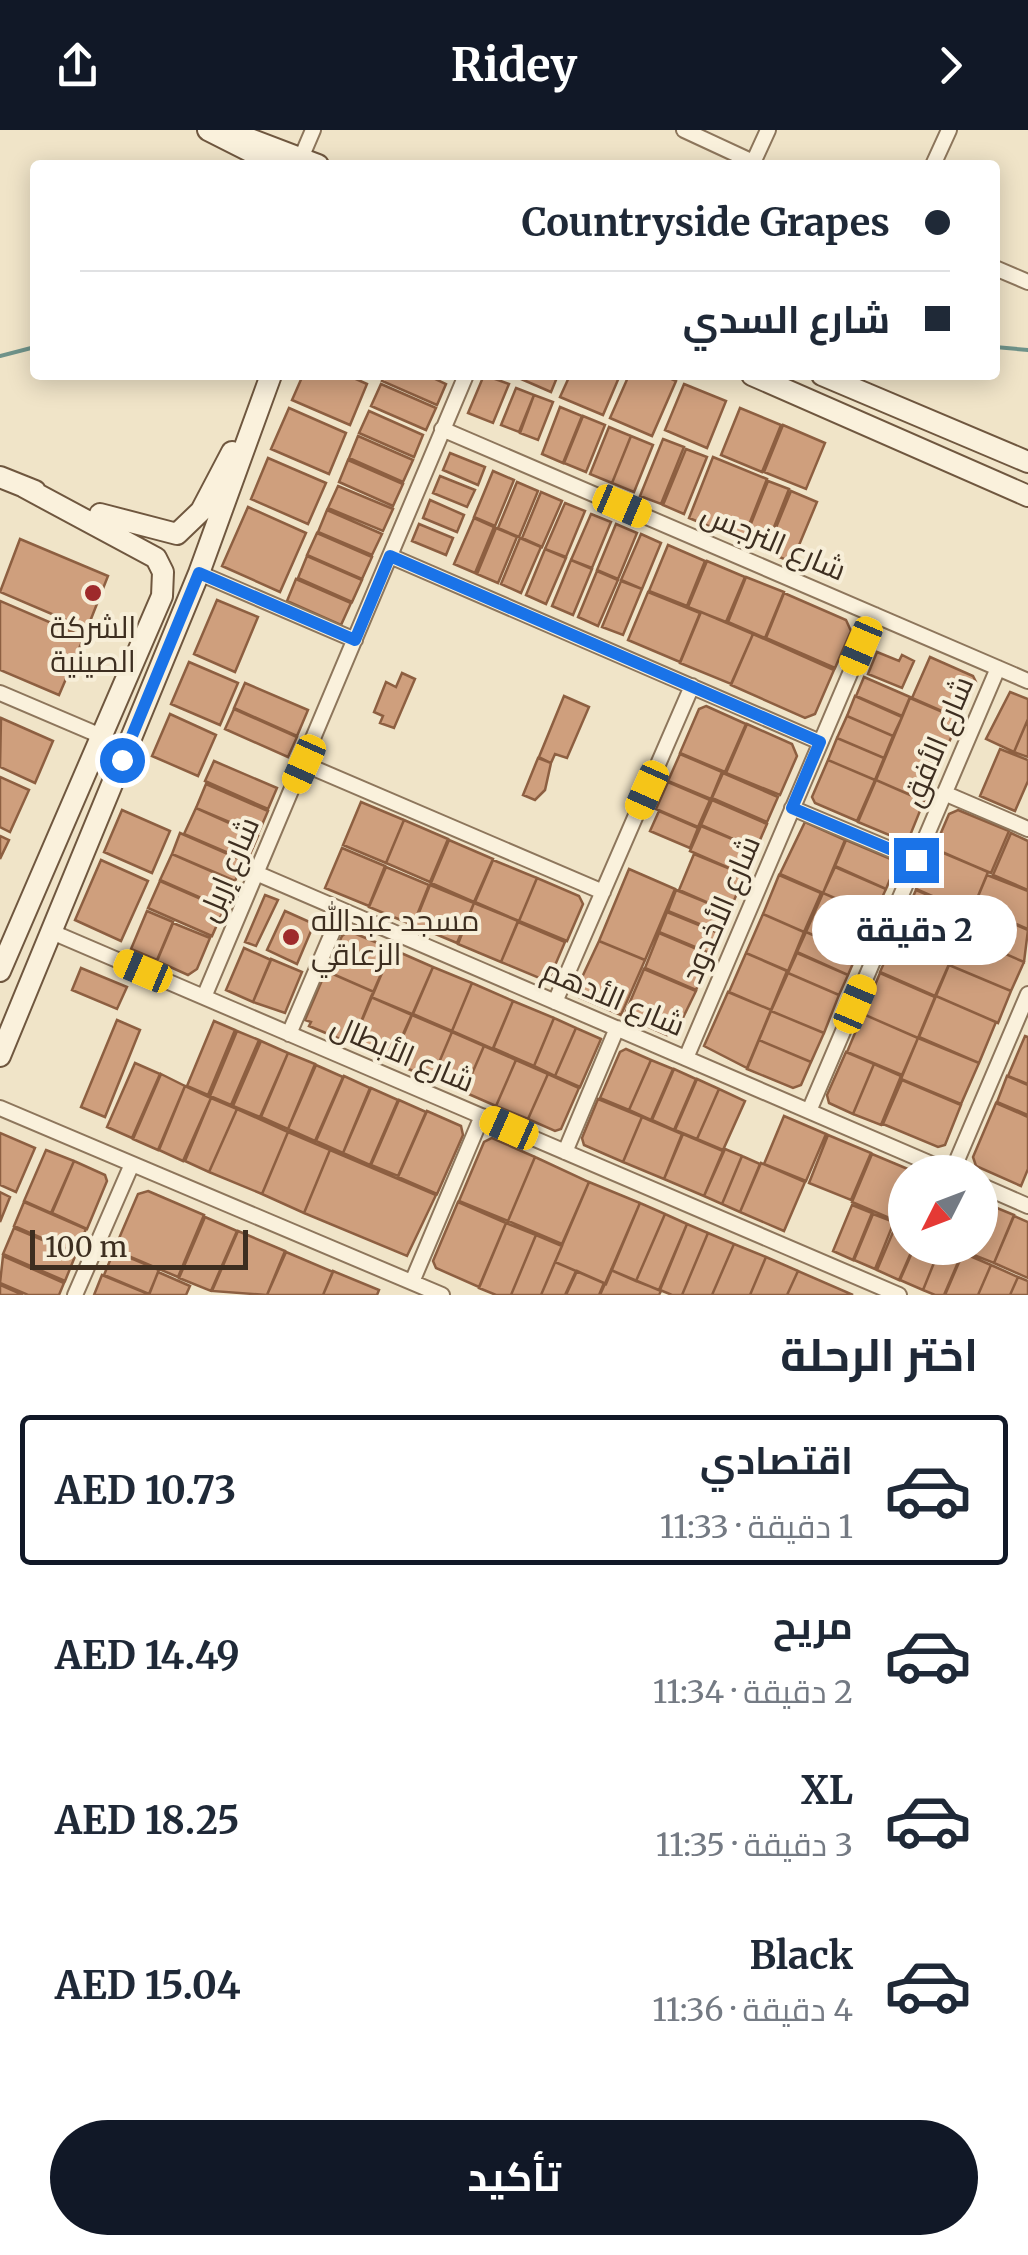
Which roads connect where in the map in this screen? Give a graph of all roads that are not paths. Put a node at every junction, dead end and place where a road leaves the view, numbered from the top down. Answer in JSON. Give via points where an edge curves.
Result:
{"nodes":[{"id":1,"x":208,"y":130,"type":"edge"},
{"id":2,"x":226,"y":130,"type":"edge"},
{"id":3,"x":313,"y":130,"type":"edge"},
{"id":4,"x":684,"y":130,"type":"edge"},
{"id":5,"x":768,"y":130,"type":"edge"},
{"id":6,"x":949,"y":130,"type":"edge"},
{"id":7,"x":267,"y":160,"type":"edge"},
{"id":8,"x":304,"y":160,"type":"edge"},
{"id":9,"x":309,"y":160,"type":"edge"},
{"id":10,"x":744,"y":160,"type":"edge"},
{"id":11,"x":754,"y":160,"type":"edge"},
{"id":12,"x":936,"y":160,"type":"edge"},
{"id":13,"x":1000,"y":270,"type":"edge"},
{"id":14,"x":1028,"y":282,"type":"edge"},
{"id":15,"x":464,"y":380,"type":"edge"},
{"id":16,"x":763,"y":380,"type":"edge"},
{"id":17,"x":846,"y":380,"type":"edge"},
{"id":18,"x":267,"y":384,"type":"edge"},
{"id":19,"x":442,"y":428,"type":"junction"},
{"id":20,"x":1020,"y":459,"type":"edge"},
{"id":21,"x":0,"y":476,"type":"edge"},
{"id":22,"x":1000,"y":484,"type":"junction"},
{"id":23,"x":24,"y":486,"type":"junction"},
{"id":24,"x":1028,"y":496,"type":"edge"},
{"id":25,"x":390,"y":556,"type":"junction"},
{"id":26,"x":199,"y":573,"type":"junction"},
{"id":27,"x":874,"y":615,"type":"junction"},
{"id":28,"x":355,"y":640,"type":"junction"},
{"id":29,"x":998,"y":668,"type":"junction"},
{"id":30,"x":1028,"y":681,"type":"edge"},
{"id":31,"x":692,"y":686,"type":"junction"},
{"id":32,"x":0,"y":693,"type":"edge"},
{"id":33,"x":102,"y":736,"type":"junction"},
{"id":34,"x":820,"y":742,"type":"junction"},
{"id":35,"x":304,"y":764,"type":"junction"},
{"id":36,"x":944,"y":793,"type":"junction"},
{"id":37,"x":792,"y":808,"type":"junction"},
{"id":38,"x":1028,"y":829,"type":"edge"},
{"id":39,"x":916,"y":860,"type":"junction"},
{"id":40,"x":256,"y":872,"type":"junction"},
{"id":41,"x":602,"y":892,"type":"junction"},
{"id":42,"x":342,"y":910,"type":"junction"},
{"id":43,"x":52,"y":932,"type":"junction"},
{"id":44,"x":0,"y":972,"type":"edge"},
{"id":45,"x":1028,"y":994,"type":"edge"},
{"id":46,"x":204,"y":997,"type":"junction"},
{"id":47,"x":556,"y":1002,"type":"junction"},
{"id":48,"x":617,"y":1028,"type":"junction"},
{"id":49,"x":289,"y":1034,"type":"junction"},
{"id":50,"x":0,"y":1056,"type":"edge"},
{"id":51,"x":686,"y":1058,"type":"junction"},
{"id":52,"x":0,"y":1108,"type":"edge"},
{"id":53,"x":809,"y":1112,"type":"junction"},
{"id":54,"x":482,"y":1116,"type":"junction"},
{"id":55,"x":564,"y":1152,"type":"junction"},
{"id":56,"x":911,"y":1155,"type":"edge"},
{"id":57,"x":958,"y":1155,"type":"edge"},
{"id":58,"x":132,"y":1164,"type":"junction"},
{"id":59,"x":998,"y":1193,"type":"edge"},
{"id":60,"x":1028,"y":1206,"type":"edge"},
{"id":61,"x":412,"y":1282,"type":"junction"},
{"id":62,"x":75,"y":1295,"type":"edge"},
{"id":63,"x":442,"y":1295,"type":"edge"},
{"id":64,"x":899,"y":1295,"type":"edge"}],
"edges":[{"from":1,"to":7,"type":"street"},
{"from":2,"to":8,"type":"street"},
{"from":3,"to":9,"type":"street"},
{"from":4,"to":10,"type":"street"},
{"from":5,"to":11,"type":"street"},
{"from":6,"to":12,"type":"street"},
{"from":13,"to":14,"type":"street"},
{"from":15,"to":19,"type":"street","name":"شارع إربل"},
{"from":16,"to":22,"type":"street"},
{"from":17,"to":20,"type":"street"},
{"from":18,"to":23,"type":"street","via":[[201,511],[177,534],[128,524]]},
{"from":18,"to":26,"type":"street"},
{"from":19,"to":25,"type":"street","name":"شارع إربل"},
{"from":19,"to":27,"type":"street","name":"شارع النرجس"},
{"from":20,"to":22,"type":"street"},
{"from":21,"to":23,"type":"street"},
{"from":22,"to":24,"type":"street"},
{"from":23,"to":33,"type":"street","via":[[156,558],[163,572],[162,596]]},
{"from":25,"to":28,"type":"street","name":"شارع إربل"},
{"from":25,"to":31,"type":"street"},
{"from":26,"to":28,"type":"street"},
{"from":26,"to":43,"type":"street"},
{"from":27,"to":29,"type":"street","name":"شارع النرجس"},
{"from":27,"to":34,"type":"street","name":"شارع الأخدود"},
{"from":28,"to":35,"type":"street","name":"شارع إربل"},
{"from":29,"to":30,"type":"street","name":"شارع النرجس"},
{"from":29,"to":36,"type":"street","name":"شارع الأفق"},
{"from":31,"to":34,"type":"street"},
{"from":31,"to":41,"type":"street"},
{"from":32,"to":33,"type":"street"},
{"from":33,"to":44,"type":"street"},
{"from":34,"to":37,"type":"street","name":"شارع الأخدود"},
{"from":35,"to":40,"type":"street","name":"شارع إربل"},
{"from":35,"to":41,"type":"street"},
{"from":36,"to":38,"type":"street"},
{"from":36,"to":39,"type":"street","name":"شارع الأفق"},
{"from":37,"to":39,"type":"street"},
{"from":37,"to":51,"type":"street","name":"شارع الأخدود"},
{"from":39,"to":53,"type":"street","name":"شارع الأفق"},
{"from":40,"to":42,"type":"street","name":"شارع الأدهم"},
{"from":40,"to":46,"type":"street","name":"شارع إربل"},
{"from":41,"to":47,"type":"street"},
{"from":42,"to":47,"type":"street","name":"شارع الأدهم"},
{"from":42,"to":49,"type":"street"},
{"from":43,"to":46,"type":"street","name":"شارع الأبطال"},
{"from":43,"to":50,"type":"street"},
{"from":45,"to":57,"type":"street"},
{"from":46,"to":49,"type":"street","name":"شارع الأبطال"},
{"from":47,"to":48,"type":"street","name":"شارع الأدهم"},
{"from":48,"to":51,"type":"street","name":"شارع الأدهم"},
{"from":48,"to":55,"type":"street"},
{"from":49,"to":54,"type":"street","name":"شارع الأبطال"},
{"from":51,"to":53,"type":"street","name":"شارع الأدهم"},
{"from":52,"to":58,"type":"street"},
{"from":53,"to":56,"type":"street","name":"شارع الأدهم"},
{"from":54,"to":55,"type":"street","name":"شارع الأبطال"},
{"from":54,"to":61,"type":"street"},
{"from":55,"to":64,"type":"street","name":"شارع الأبطال"},
{"from":58,"to":61,"type":"street"},
{"from":58,"to":62,"type":"street"},
{"from":59,"to":60,"type":"street"},
{"from":61,"to":63,"type":"street"}]}
